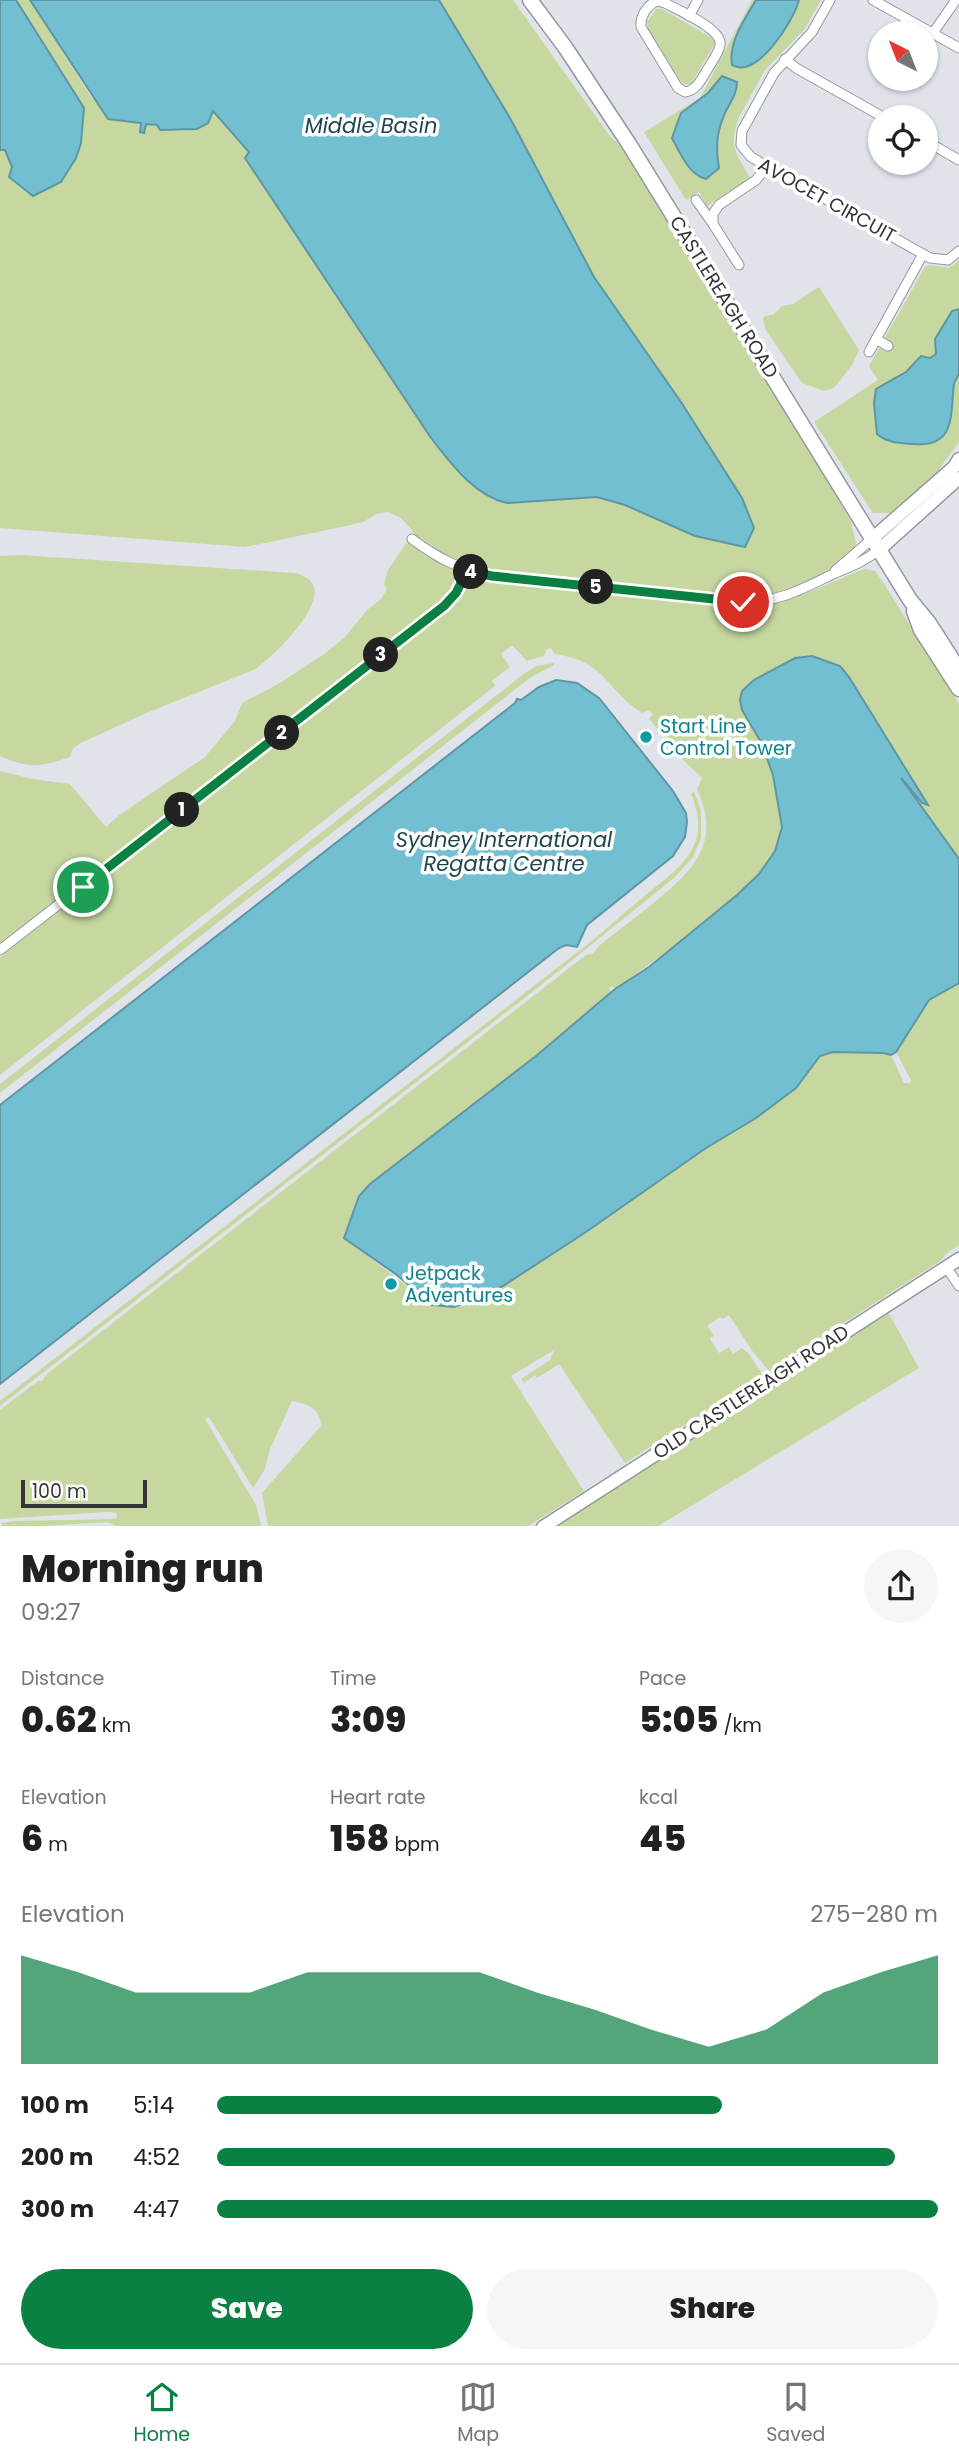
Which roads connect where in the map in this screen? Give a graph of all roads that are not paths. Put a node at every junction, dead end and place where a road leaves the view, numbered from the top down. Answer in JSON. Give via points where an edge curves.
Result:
{"nodes":[{"id":1,"x":530,"y":0,"type":"edge"},
{"id":2,"x":698,"y":0,"type":"edge"},
{"id":3,"x":830,"y":0,"type":"edge"},
{"id":4,"x":873,"y":0,"type":"edge"},
{"id":5,"x":956,"y":0,"type":"edge"},
{"id":6,"x":689,"y":16,"type":"junction"},
{"id":7,"x":911,"y":21,"type":"edge"},
{"id":8,"x":938,"y":26,"type":"edge"},
{"id":9,"x":938,"y":36,"type":"edge"},
{"id":10,"x":959,"y":48,"type":"edge"},
{"id":11,"x":785,"y":59,"type":"junction"},
{"id":12,"x":868,"y":109,"type":"edge"},
{"id":13,"x":938,"y":148,"type":"edge"},
{"id":14,"x":959,"y":160,"type":"edge"},
{"id":15,"x":767,"y":167,"type":"junction"},
{"id":16,"x":696,"y":200,"type":"dead end"},
{"id":17,"x":713,"y":224,"type":"junction"},
{"id":18,"x":959,"y":251,"type":"edge"},
{"id":19,"x":923,"y":254,"type":"junction"},
{"id":20,"x":739,"y":265,"type":"dead end"},
{"id":21,"x":876,"y":339,"type":"junction"},
{"id":22,"x":888,"y":345,"type":"dead end"},
{"id":23,"x":869,"y":352,"type":"dead end"},
{"id":24,"x":958,"y":468,"type":"edge"},
{"id":25,"x":412,"y":539,"type":"dead end"},
{"id":26,"x":876,"y":544,"type":"junction"},
{"id":27,"x":467,"y":571,"type":"junction"},
{"id":28,"x":910,"y":600,"type":"junction"},
{"id":29,"x":959,"y":670,"type":"edge"},
{"id":30,"x":959,"y":689,"type":"edge"},
{"id":31,"x":0,"y":950,"type":"edge"},
{"id":32,"x":959,"y":1259,"type":"edge"},
{"id":33,"x":946,"y":1267,"type":"junction"},
{"id":34,"x":959,"y":1286,"type":"edge"},
{"id":35,"x":545,"y":1526,"type":"edge"}],
"edges":[{"from":1,"to":26,"type":"main road","name":"CASTLEREAGH ROAD","via":[[623,134]]},
{"from":2,"to":6,"type":"street"},
{"from":3,"to":11,"type":"street","name":"AVOCET CIRCUIT","via":[[812,32]]},
{"from":4,"to":7,"type":"street"},
{"from":5,"to":8,"type":"street"},
{"from":6,"to":6,"type":"street","via":[[657,1],[640,23],[675,84],[685,92],[699,84],[720,45],[716,32]]},
{"from":9,"to":10,"type":"street"},
{"from":11,"to":12,"type":"street"},
{"from":11,"to":15,"type":"street","name":"AVOCET CIRCUIT","via":[[740,139],[745,152]]},
{"from":13,"to":14,"type":"street"},
{"from":15,"to":17,"type":"street","via":[[719,205]]},
{"from":15,"to":19,"type":"street","name":"AVOCET CIRCUIT"},
{"from":16,"to":17,"type":"street"},
{"from":17,"to":20,"type":"street"},
{"from":18,"to":19,"type":"street","name":"AVOCET CIRCUIT","via":[[948,260]]},
{"from":19,"to":21,"type":"street"},
{"from":21,"to":22,"type":"street"},
{"from":21,"to":23,"type":"street"},
{"from":24,"to":26,"type":"street"},
{"from":25,"to":27,"type":"street"},
{"from":26,"to":27,"type":"street","via":[[793,594],[743,602]]},
{"from":26,"to":28,"type":"main road","name":"CASTLEREAGH ROAD"},
{"from":27,"to":31,"type":"street","via":[[444,606]]},
{"from":28,"to":29,"type":"main road","name":"CASTLEREAGH ROAD"},
{"from":28,"to":30,"type":"main road","name":"CASTLEREAGH ROAD","via":[[921,630]]},
{"from":32,"to":33,"type":"street","name":"OLD CASTLEREAGH ROAD"},
{"from":33,"to":34,"type":"street"},
{"from":33,"to":35,"type":"street","name":"OLD CASTLEREAGH ROAD"}]}
